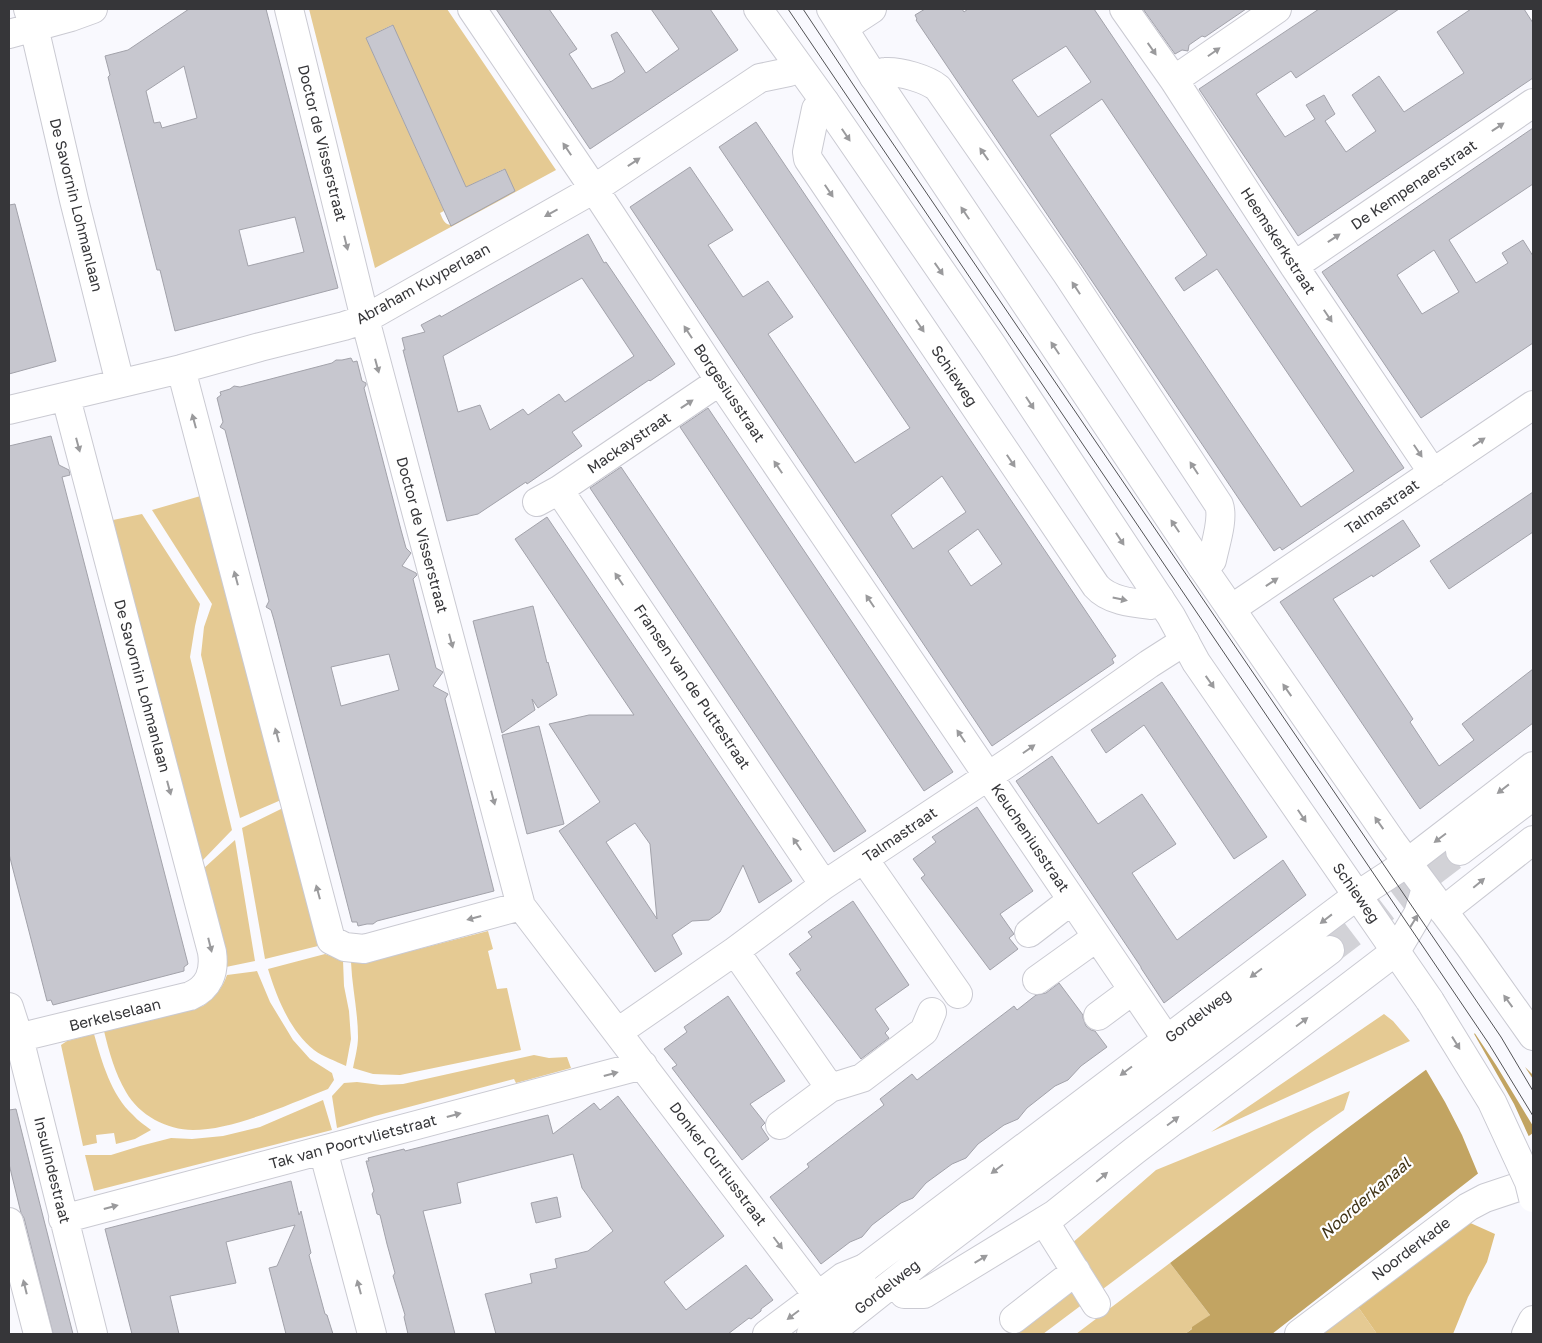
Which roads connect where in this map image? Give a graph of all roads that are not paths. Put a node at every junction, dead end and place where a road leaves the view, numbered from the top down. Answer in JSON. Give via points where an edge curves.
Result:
{"nodes":[{"id":1,"x":93,"y":9,"type":"edge"},
{"id":2,"x":289,"y":9,"type":"edge"},
{"id":3,"x":472,"y":9,"type":"edge"},
{"id":4,"x":758,"y":9,"type":"edge"},
{"id":5,"x":1124,"y":9,"type":"edge"},
{"id":6,"x":1277,"y":9,"type":"edge"},
{"id":7,"x":869,"y":11,"type":"edge"},
{"id":8,"x":837,"y":18,"type":"edge"},
{"id":9,"x":23,"y":23,"type":"edge"},
{"id":10,"x":798,"y":66,"type":"junction"},
{"id":11,"x":874,"y":77,"type":"junction"},
{"id":12,"x":1174,"y":80,"type":"junction"},
{"id":13,"x":824,"y":102,"type":"junction"},
{"id":14,"x":1533,"y":103,"type":"edge"},
{"id":15,"x":594,"y":189,"type":"junction"},
{"id":16,"x":1294,"y":266,"type":"junction"},
{"id":17,"x":365,"y":319,"type":"junction"},
{"id":18,"x":180,"y":369,"type":"junction"},
{"id":19,"x":720,"y":381,"type":"junction"},
{"id":20,"x":120,"y":383,"type":"junction"},
{"id":21,"x":66,"y":398,"type":"junction"},
{"id":22,"x":1533,"y":405,"type":"edge"},
{"id":23,"x":9,"y":410,"type":"edge"},
{"id":24,"x":1433,"y":473,"type":"junction"},
{"id":25,"x":548,"y":496,"type":"joint"},
{"id":26,"x":1202,"y":567,"type":"junction"},
{"id":27,"x":1160,"y":599,"type":"junction"},
{"id":28,"x":1231,"y":609,"type":"junction"},
{"id":29,"x":1175,"y":647,"type":"junction"},
{"id":30,"x":1533,"y":766,"type":"edge"},
{"id":31,"x":988,"y":776,"type":"junction"},
{"id":32,"x":1533,"y":796,"type":"edge"},
{"id":33,"x":1533,"y":817,"type":"edge"},
{"id":34,"x":1533,"y":840,"type":"edge"},
{"id":35,"x":864,"y":859,"type":"junction"},
{"id":36,"x":1407,"y":863,"type":"junction"},
{"id":37,"x":824,"y":885,"type":"junction"},
{"id":38,"x":1426,"y":888,"type":"junction"},
{"id":39,"x":1358,"y":896,"type":"junction"},
{"id":40,"x":1072,"y":900,"type":"junction"},
{"id":41,"x":522,"y":906,"type":"junction"},
{"id":42,"x":1443,"y":911,"type":"junction"},
{"id":43,"x":1029,"y":933,"type":"dead end"},
{"id":44,"x":1097,"y":937,"type":"junction"},
{"id":45,"x":735,"y":951,"type":"junction"},
{"id":46,"x":1396,"y":951,"type":"junction"},
{"id":47,"x":211,"y":974,"type":"joint"},
{"id":48,"x":1037,"y":980,"type":"dead end"},
{"id":49,"x":1133,"y":990,"type":"junction"},
{"id":50,"x":958,"y":994,"type":"dead end"},
{"id":51,"x":9,"y":1007,"type":"edge"},
{"id":52,"x":932,"y":1012,"type":"dead end"},
{"id":53,"x":1098,"y":1016,"type":"dead end"},
{"id":54,"x":618,"y":1032,"type":"junction"},
{"id":55,"x":1533,"y":1036,"type":"edge"},
{"id":56,"x":14,"y":1039,"type":"edge"},
{"id":57,"x":1167,"y":1040,"type":"junction"},
{"id":58,"x":643,"y":1065,"type":"junction"},
{"id":59,"x":19,"y":1082,"type":"edge"},
{"id":60,"x":830,"y":1088,"type":"junction"},
{"id":61,"x":780,"y":1125,"type":"dead end"},
{"id":62,"x":323,"y":1150,"type":"junction"},
{"id":63,"x":1533,"y":1182,"type":"edge"},
{"id":64,"x":1533,"y":1198,"type":"edge"},
{"id":65,"x":64,"y":1219,"type":"junction"},
{"id":66,"x":9,"y":1222,"type":"edge"},
{"id":67,"x":1044,"y":1222,"type":"junction"},
{"id":68,"x":864,"y":1268,"type":"junction"},
{"id":69,"x":1076,"y":1271,"type":"junction"},
{"id":70,"x":904,"y":1294,"type":"junction"},
{"id":71,"x":818,"y":1296,"type":"junction"},
{"id":72,"x":1096,"y":1304,"type":"dead end"},
{"id":73,"x":1014,"y":1319,"type":"dead end"},
{"id":74,"x":1533,"y":1320,"type":"edge"},
{"id":75,"x":38,"y":1334,"type":"edge"},
{"id":76,"x":93,"y":1334,"type":"edge"},
{"id":77,"x":372,"y":1334,"type":"edge"},
{"id":78,"x":767,"y":1334,"type":"edge"},
{"id":79,"x":811,"y":1334,"type":"edge"},
{"id":80,"x":827,"y":1334,"type":"edge"},
{"id":81,"x":852,"y":1334,"type":"edge"},
{"id":82,"x":1299,"y":1334,"type":"edge"},
{"id":83,"x":1526,"y":1334,"type":"edge"}],
"edges":[{"from":1,"to":9,"type":"street","via":[[71,17]]},
{"from":2,"to":17,"type":"street","name":"Doctor de Visserstraat","one_way":true},
{"from":15,"to":3,"type":"street","name":"Borgesiusstraat","one_way":true},
{"from":4,"to":10,"type":"street","name":"Schieweg"},
{"from":5,"to":12,"type":"street","name":"Heemskerkstraat","one_way":true},
{"from":12,"to":6,"type":"street","one_way":true},
{"from":7,"to":8,"type":"street"},
{"from":8,"to":11,"type":"street"},
{"from":9,"to":20,"type":"street","name":"De Savornin Lohmanlaan","via":[[74,200]]},
{"from":10,"to":13,"type":"street","name":"Schieweg"},
{"from":15,"to":10,"type":"street","name":"Abraham Kuyperlaan","one_way":true,"via":[[760,78],[789,72]]},
{"from":26,"to":11,"type":"street","one_way":true},
{"from":26,"to":11,"type":"street","one_way":true,"via":[[1212,560],[1221,519],[1219,505],[1067,274],[938,88],[926,80],[896,73],[883,72]]},
{"from":12,"to":16,"type":"street","name":"Heemskerkstraat"},
{"from":13,"to":27,"type":"street","name":"Schieweg","one_way":true,"via":[[992,345]]},
{"from":13,"to":27,"type":"street","name":"Schieweg","one_way":true,"via":[[816,108],[806,152],[808,159],[1096,586],[1107,596],[1143,604],[1152,605]]},
{"from":16,"to":14,"type":"street","name":"De Kempenaerstraat","one_way":true},
{"from":15,"to":17,"type":"street","name":"Abraham Kuyperlaan","one_way":true},
{"from":19,"to":15,"type":"street","name":"Borgesiusstraat","one_way":true},
{"from":16,"to":24,"type":"street","name":"Heemskerkstraat","one_way":true},
{"from":17,"to":18,"type":"street","name":"Abraham Kuyperlaan"},
{"from":17,"to":41,"type":"street","name":"Doctor de Visserstraat","one_way":true},
{"from":18,"to":20,"type":"street","name":"Abraham Kuyperlaan"},
{"from":41,"to":18,"type":"street","one_way":true,"via":[[364,949],[345,947],[331,940]]},
{"from":25,"to":19,"type":"street","name":"Mackaystraat","one_way":true},
{"from":31,"to":19,"type":"street","name":"Borgesiusstraat","one_way":true},
{"from":20,"to":21,"type":"street","name":"Abraham Kuyperlaan"},
{"from":21,"to":23,"type":"street","name":"Abraham Kuyperlaan"},
{"from":21,"to":47,"type":"street","name":"De Savornin Lohmanlaan","one_way":true,"via":[[212,952]]},
{"from":24,"to":22,"type":"street","name":"Talmastraat","one_way":true},
{"from":28,"to":24,"type":"street","name":"Talmastraat","one_way":true},
{"from":37,"to":25,"type":"street","name":"Fransen van de Puttestraat","one_way":true},
{"from":26,"to":28,"type":"street"},
{"from":27,"to":29,"type":"street","name":"Schieweg"},
{"from":36,"to":28,"type":"street","one_way":true},
{"from":31,"to":29,"type":"street","name":"Talmastraat","one_way":true},
{"from":29,"to":39,"type":"street","name":"Schieweg","one_way":true,"via":[[1196,662]]},
{"from":30,"to":36,"type":"street","name":"Gordelweg","one_way":true},
{"from":31,"to":35,"type":"street","name":"Talmastraat"},
{"from":31,"to":40,"type":"street","name":"Keucheniusstraat"},
{"from":32,"to":33,"type":"street","via":[[1466,858]]},
{"from":42,"to":34,"type":"street","one_way":true},
{"from":35,"to":37,"type":"street","name":"Talmastraat"},
{"from":35,"to":50,"type":"street"},
{"from":36,"to":38,"type":"street"},
{"from":36,"to":39,"type":"street","name":"Gordelweg"},
{"from":37,"to":45,"type":"street","name":"Talmastraat"},
{"from":38,"to":42,"type":"street"},
{"from":46,"to":38,"type":"street","name":"Gordelweg","one_way":true,"via":[[1418,914]]},
{"from":39,"to":46,"type":"street","name":"Schieweg"},
{"from":39,"to":57,"type":"street","name":"Gordelweg","one_way":true},
{"from":40,"to":43,"type":"street","name":"Keucheniusstraat"},
{"from":40,"to":44,"type":"street","name":"Keucheniusstraat"},
{"from":41,"to":54,"type":"street","name":"Doctor de Visserstraat"},
{"from":55,"to":42,"type":"street","one_way":true},
{"from":44,"to":48,"type":"street"},
{"from":44,"to":49,"type":"street","name":"Keucheniusstraat"},
{"from":45,"to":54,"type":"street","name":"Talmastraat"},
{"from":45,"to":60,"type":"street"},
{"from":46,"to":64,"type":"street","name":"Schieweg","one_way":true,"bridge":true,"via":[[1492,1102],[1529,1182]]},
{"from":67,"to":46,"type":"street","name":"Gordelweg","one_way":true},
{"from":47,"to":56,"type":"street","name":"Berkelselaan","via":[[204,987],[190,996]]},
{"from":49,"to":53,"type":"street"},
{"from":49,"to":57,"type":"street","name":"Keucheniusstraat"},
{"from":51,"to":56,"type":"street","name":"Insulindestraat"},
{"from":52,"to":60,"type":"street","via":[[924,1031],[862,1078]]},
{"from":54,"to":58,"type":"street","name":"Donker Curtiusstraat"},
{"from":56,"to":59,"type":"street","name":"Insulindestraat"},
{"from":57,"to":68,"type":"street","name":"Gordelweg","one_way":true},
{"from":62,"to":58,"type":"street","name":"Tak van Poortvlietstraat","one_way":true},
{"from":58,"to":71,"type":"street","name":"Donker Curtiusstraat","one_way":true},
{"from":59,"to":65,"type":"street","name":"Insulindestraat"},
{"from":60,"to":61,"type":"street"},
{"from":65,"to":62,"type":"street","name":"Tak van Poortvlietstraat","one_way":true},
{"from":77,"to":62,"type":"street","one_way":true},
{"from":63,"to":82,"type":"street","name":"Noorderkade","via":[[1468,1207]]},
{"from":65,"to":76,"type":"street","name":"Insulindestraat"},
{"from":75,"to":66,"type":"street","one_way":true},
{"from":67,"to":69,"type":"street"},
{"from":70,"to":67,"type":"street","name":"Gordelweg","one_way":true,"via":[[924,1294]]},
{"from":68,"to":71,"type":"street","name":"Gordelweg"},
{"from":68,"to":79,"type":"street","name":"Gordelweg","via":[[846,1301]]},
{"from":69,"to":72,"type":"street"},
{"from":69,"to":73,"type":"street"},
{"from":70,"to":80,"type":"street","name":"Gordelweg","via":[[1335,956],[934,1250]]},
{"from":70,"to":81,"type":"street","name":"Gordelweg"},
{"from":71,"to":78,"type":"street","name":"Gordelweg","one_way":true},
{"from":74,"to":83,"type":"street"}]}
